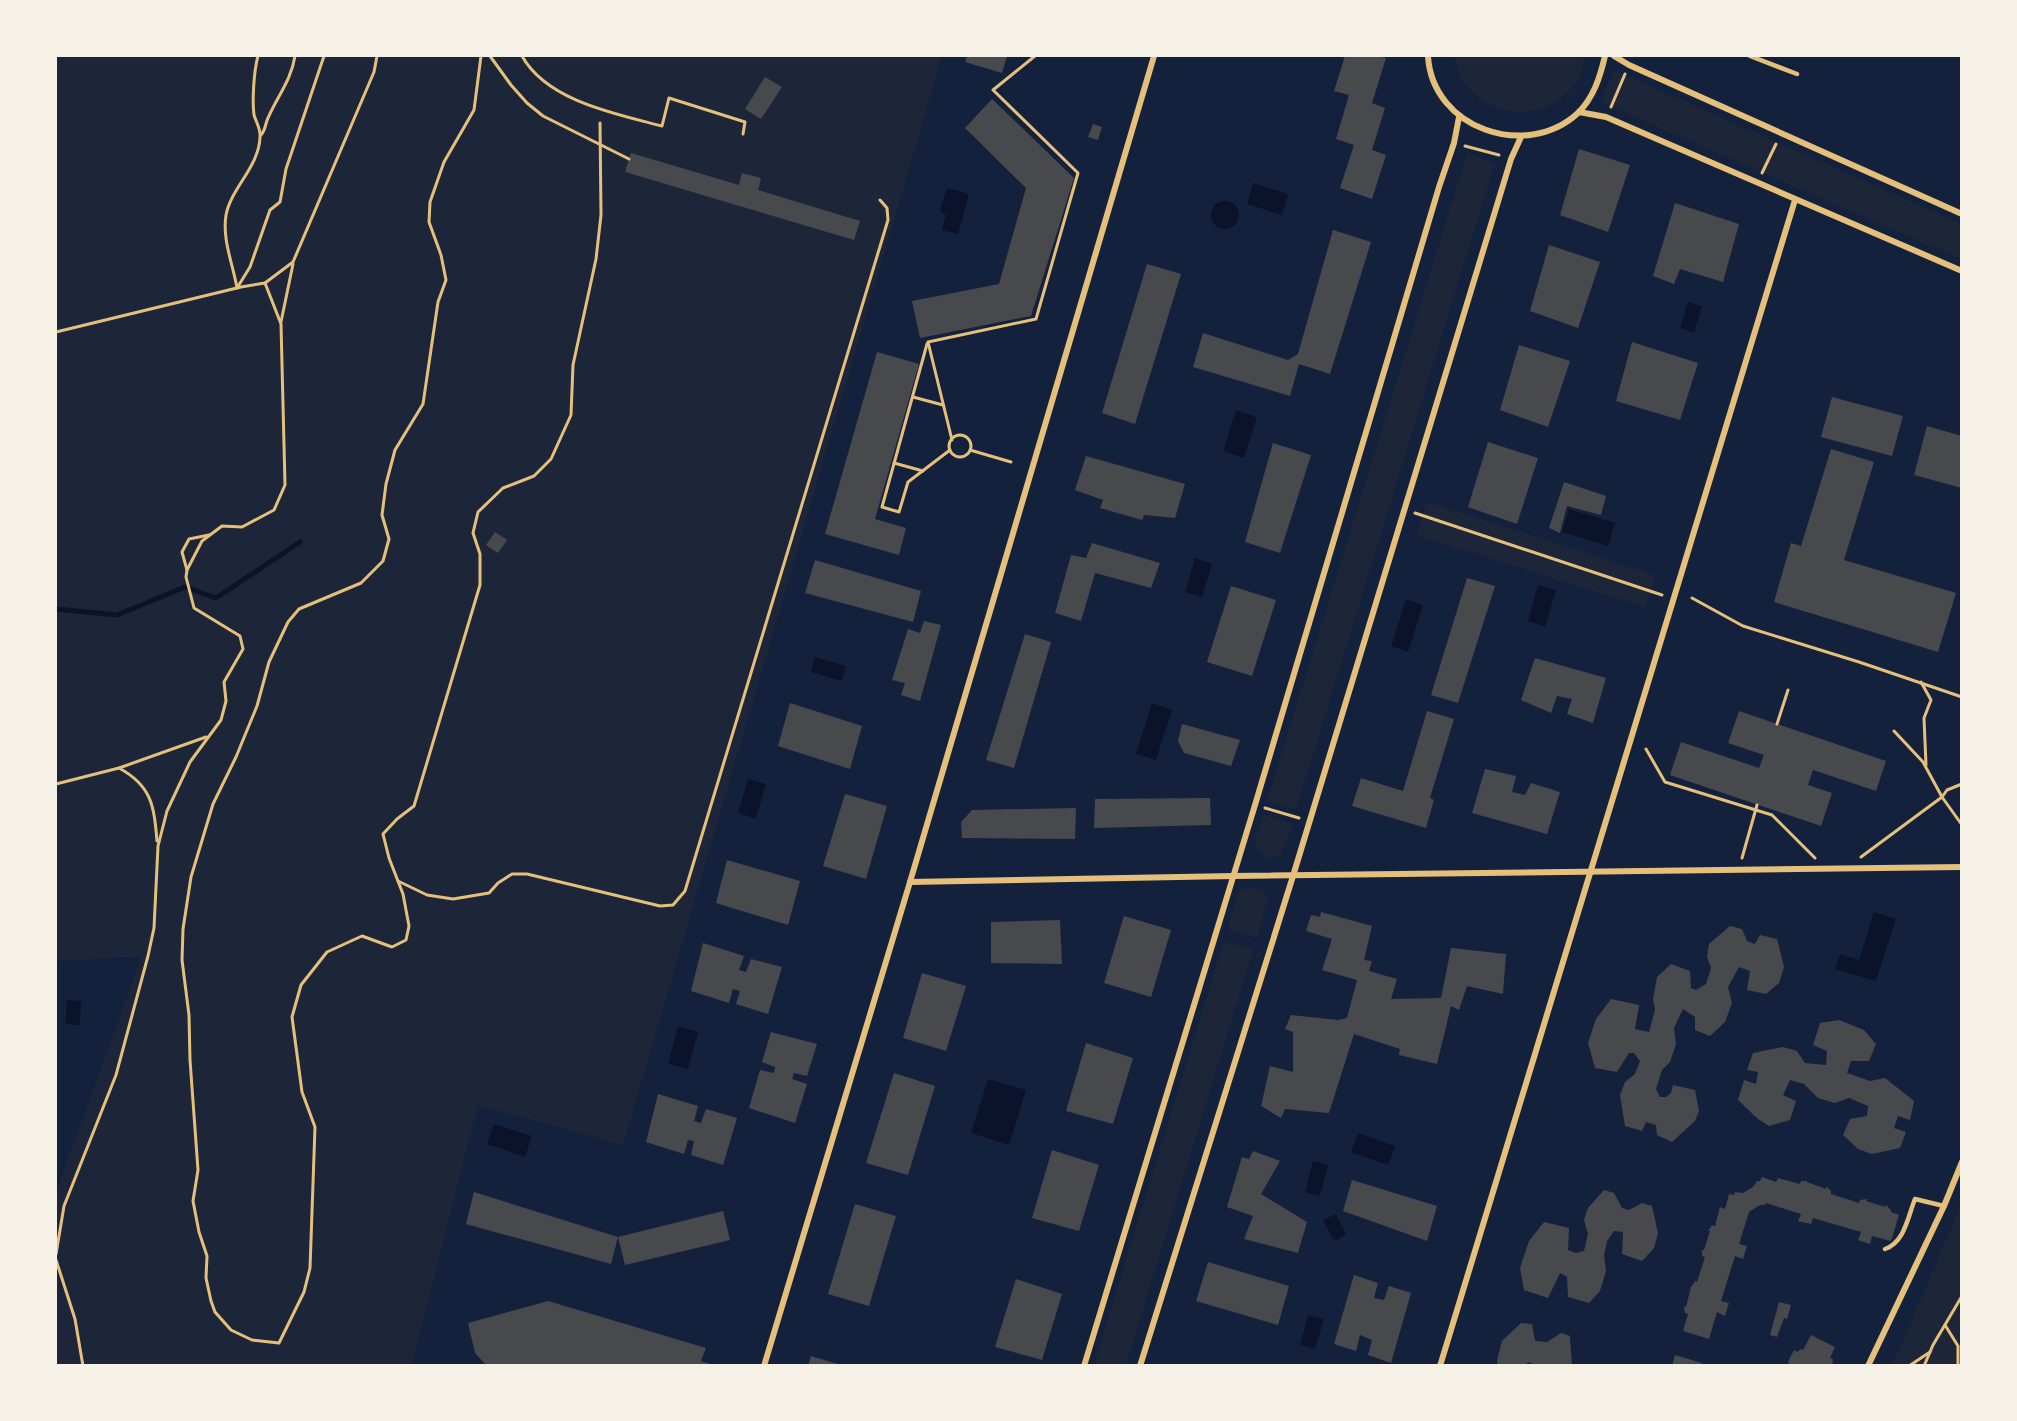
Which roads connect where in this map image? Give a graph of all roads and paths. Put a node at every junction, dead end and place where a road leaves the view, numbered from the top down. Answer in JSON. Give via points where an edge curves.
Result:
{"nodes":[{"id":1,"x":258,"y":56,"type":"edge"},
{"id":2,"x":295,"y":56,"type":"edge"},
{"id":3,"x":324,"y":56,"type":"edge"},
{"id":4,"x":377,"y":56,"type":"edge"},
{"id":5,"x":482,"y":56,"type":"edge"},
{"id":6,"x":490,"y":56,"type":"edge"},
{"id":7,"x":522,"y":56,"type":"edge"},
{"id":8,"x":1035,"y":56,"type":"edge"},
{"id":9,"x":1154,"y":56,"type":"edge"},
{"id":10,"x":1428,"y":56,"type":"edge"},
{"id":11,"x":1605,"y":56,"type":"edge"},
{"id":12,"x":1614,"y":56,"type":"edge"},
{"id":13,"x":1750,"y":56,"type":"edge"},
{"id":14,"x":1629,"y":65,"type":"junction"},
{"id":15,"x":1797,"y":74,"type":"dead end"},
{"id":16,"x":1579,"y":112,"type":"junction"},
{"id":17,"x":1459,"y":117,"type":"junction"},
{"id":18,"x":1606,"y":117,"type":"junction"},
{"id":19,"x":600,"y":123,"type":"dead end"},
{"id":20,"x":743,"y":134,"type":"dead end"},
{"id":21,"x":1780,"y":134,"type":"junction"},
{"id":22,"x":261,"y":136,"type":"junction"},
{"id":23,"x":1521,"y":137,"type":"junction"},
{"id":24,"x":1454,"y":143,"type":"junction"},
{"id":25,"x":600,"y":145,"type":"junction"},
{"id":26,"x":629,"y":159,"type":"dead end"},
{"id":27,"x":1511,"y":159,"type":"junction"},
{"id":28,"x":1758,"y":182,"type":"junction"},
{"id":29,"x":880,"y":200,"type":"dead end"},
{"id":30,"x":1795,"y":200,"type":"junction"},
{"id":31,"x":1962,"y":214,"type":"edge"},
{"id":32,"x":293,"y":262,"type":"junction"},
{"id":33,"x":1962,"y":271,"type":"edge"},
{"id":34,"x":265,"y":283,"type":"junction"},
{"id":35,"x":237,"y":288,"type":"junction"},
{"id":36,"x":281,"y":324,"type":"junction"},
{"id":37,"x":56,"y":332,"type":"edge"},
{"id":38,"x":928,"y":342,"type":"junction"},
{"id":39,"x":912,"y":397,"type":"junction"},
{"id":40,"x":943,"y":405,"type":"junction"},
{"id":41,"x":952,"y":440,"type":"junction"},
{"id":42,"x":950,"y":450,"type":"junction"},
{"id":43,"x":970,"y":450,"type":"junction"},
{"id":44,"x":1011,"y":462,"type":"dead end"},
{"id":45,"x":894,"y":463,"type":"junction"},
{"id":46,"x":923,"y":471,"type":"junction"},
{"id":47,"x":1404,"y":509,"type":"junction"},
{"id":48,"x":210,"y":535,"type":"junction"},
{"id":49,"x":187,"y":570,"type":"junction"},
{"id":50,"x":1692,"y":598,"type":"dead end"},
{"id":51,"x":1674,"y":599,"type":"junction"},
{"id":52,"x":1921,"y":682,"type":"junction"},
{"id":53,"x":1788,"y":690,"type":"dead end"},
{"id":54,"x":1962,"y":697,"type":"edge"},
{"id":55,"x":1777,"y":724,"type":"dead end"},
{"id":56,"x":1894,"y":731,"type":"dead end"},
{"id":57,"x":207,"y":736,"type":"junction"},
{"id":58,"x":1646,"y":749,"type":"dead end"},
{"id":59,"x":1926,"y":767,"type":"junction"},
{"id":60,"x":119,"y":768,"type":"junction"},
{"id":61,"x":56,"y":784,"type":"edge"},
{"id":62,"x":1962,"y":784,"type":"edge"},
{"id":63,"x":1942,"y":797,"type":"junction"},
{"id":64,"x":1255,"y":805,"type":"junction"},
{"id":65,"x":1757,"y":805,"type":"dead end"},
{"id":66,"x":1755,"y":810,"type":"junction"},
{"id":67,"x":1309,"y":821,"type":"junction"},
{"id":68,"x":1962,"y":825,"type":"edge"},
{"id":69,"x":158,"y":846,"type":"junction"},
{"id":70,"x":1962,"y":867,"type":"edge"},
{"id":71,"x":1845,"y":868,"type":"junction"},
{"id":72,"x":1827,"y":869,"type":"junction"},
{"id":73,"x":1738,"y":870,"type":"junction"},
{"id":74,"x":1590,"y":873,"type":"junction"},
{"id":75,"x":1233,"y":876,"type":"junction"},
{"id":76,"x":1293,"y":876,"type":"junction"},
{"id":77,"x":398,"y":880,"type":"junction"},
{"id":78,"x":910,"y":882,"type":"junction"},
{"id":79,"x":1962,"y":1162,"type":"edge"},
{"id":80,"x":1944,"y":1206,"type":"junction"},
{"id":81,"x":1885,"y":1249,"type":"dead end"},
{"id":82,"x":56,"y":1254,"type":"edge"},
{"id":83,"x":56,"y":1260,"type":"edge"},
{"id":84,"x":1962,"y":1296,"type":"edge"},
{"id":85,"x":1944,"y":1325,"type":"junction"},
{"id":86,"x":1930,"y":1352,"type":"junction"},
{"id":87,"x":83,"y":1365,"type":"edge"},
{"id":88,"x":764,"y":1365,"type":"edge"},
{"id":89,"x":1084,"y":1365,"type":"edge"},
{"id":90,"x":1140,"y":1365,"type":"edge"},
{"id":91,"x":1440,"y":1365,"type":"edge"},
{"id":92,"x":1869,"y":1365,"type":"edge"},
{"id":93,"x":1909,"y":1365,"type":"edge"},
{"id":94,"x":1924,"y":1365,"type":"edge"},
{"id":95,"x":1958,"y":1365,"type":"edge"}],
"edges":[{"from":1,"to":22,"type":"path","via":[[254,104]]},
{"from":2,"to":22,"type":"path","via":[[292,73]]},
{"from":3,"to":35,"type":"path","via":[[286,169],[280,202],[270,210],[250,267]]},
{"from":4,"to":32,"type":"path","via":[[374,72]]},
{"from":5,"to":77,"type":"path","via":[[474,110],[444,162],[430,202],[429,222],[446,280],[438,302],[423,404],[395,450],[386,484],[382,515],[389,539],[383,561],[361,583],[299,609],[288,622],[269,662],[257,706],[236,757],[213,804],[191,877],[182,960],[197,1136],[198,1170],[193,1201],[207,1256],[206,1278],[215,1312],[231,1330],[252,1340],[279,1343],[304,1292],[310,1268],[315,1126],[302,1092],[292,1017],[302,985],[327,952],[362,936],[392,947],[406,940],[410,926]]},
{"from":6,"to":25,"type":"path","via":[[527,104]]},
{"from":7,"to":20,"type":"path","via":[[549,86],[600,110],[662,126],[669,98],[745,122]]},
{"from":8,"to":38,"type":"path","via":[[993,90],[1078,173],[1036,319]]},
{"from":9,"to":78,"type":"street"},
{"from":10,"to":17,"type":"street","via":[[1428,67],[1440,94]]},
{"from":11,"to":16,"type":"street","via":[[1598,84]]},
{"from":12,"to":14,"type":"street"},
{"from":13,"to":15,"type":"lane"},
{"from":14,"to":18,"type":"path"},
{"from":14,"to":21,"type":"street"},
{"from":16,"to":18,"type":"street"},
{"from":16,"to":23,"type":"street","via":[[1542,134]]},
{"from":17,"to":23,"type":"street","via":[[1488,133]]},
{"from":17,"to":24,"type":"street"},
{"from":18,"to":28,"type":"street"},
{"from":19,"to":25,"type":"path"},
{"from":21,"to":28,"type":"path"},
{"from":21,"to":31,"type":"street"},
{"from":22,"to":35,"type":"path","via":[[258,154],[226,214],[225,237]]},
{"from":23,"to":27,"type":"street"},
{"from":24,"to":27,"type":"path"},
{"from":24,"to":64,"type":"street"},
{"from":25,"to":26,"type":"path"},
{"from":25,"to":77,"type":"path","via":[[601,215],[596,259],[573,364],[571,415],[551,459],[534,476],[503,488],[478,512],[472,533],[480,554],[480,585],[468,628],[414,806],[383,834]]},
{"from":27,"to":47,"type":"street"},
{"from":28,"to":30,"type":"street"},
{"from":29,"to":77,"type":"path","via":[[887,207],[888,220],[685,891],[673,905],[660,906],[527,874],[512,874],[489,893],[453,899],[426,895]]},
{"from":30,"to":33,"type":"street"},
{"from":30,"to":51,"type":"street"},
{"from":32,"to":34,"type":"path"},
{"from":32,"to":36,"type":"path"},
{"from":34,"to":35,"type":"path"},
{"from":34,"to":36,"type":"path"},
{"from":35,"to":37,"type":"path"},
{"from":36,"to":48,"type":"path","via":[[285,485],[274,510],[242,527],[222,526]]},
{"from":38,"to":39,"type":"path"},
{"from":38,"to":40,"type":"path"},
{"from":39,"to":40,"type":"path"},
{"from":39,"to":45,"type":"path"},
{"from":40,"to":41,"type":"path"},
{"from":41,"to":42,"type":"path"},
{"from":41,"to":43,"type":"path","via":[[966,437]]},
{"from":42,"to":43,"type":"path","via":[[960,457]]},
{"from":42,"to":46,"type":"path"},
{"from":43,"to":44,"type":"path"},
{"from":45,"to":46,"type":"path"},
{"from":45,"to":46,"type":"path","via":[[882,507],[899,512],[908,483]]},
{"from":47,"to":51,"type":"path"},
{"from":47,"to":67,"type":"street"},
{"from":48,"to":49,"type":"path","via":[[202,541]]},
{"from":48,"to":49,"type":"path","via":[[189,539],[182,552]]},
{"from":49,"to":57,"type":"path","via":[[194,608],[240,636],[243,649],[224,682],[226,701],[221,720]]},
{"from":50,"to":52,"type":"path","via":[[1743,626]]},
{"from":51,"to":74,"type":"street"},
{"from":52,"to":54,"type":"path"},
{"from":52,"to":59,"type":"path","via":[[1931,700],[1924,718]]},
{"from":53,"to":55,"type":"path"},
{"from":56,"to":59,"type":"path"},
{"from":57,"to":60,"type":"path"},
{"from":57,"to":69,"type":"path","via":[[167,811]]},
{"from":58,"to":66,"type":"path","via":[[1665,782]]},
{"from":59,"to":63,"type":"path"},
{"from":60,"to":61,"type":"path"},
{"from":60,"to":69,"type":"path","via":[[144,787],[151,800]]},
{"from":62,"to":63,"type":"path","via":[[1947,790]]},
{"from":63,"to":68,"type":"path"},
{"from":63,"to":71,"type":"path"},
{"from":64,"to":67,"type":"path"},
{"from":64,"to":75,"type":"street"},
{"from":65,"to":66,"type":"path"},
{"from":66,"to":72,"type":"path","via":[[1772,815]]},
{"from":66,"to":73,"type":"path"},
{"from":67,"to":76,"type":"street"},
{"from":69,"to":82,"type":"path","via":[[154,928],[148,956],[116,1075],[64,1206]]},
{"from":70,"to":71,"type":"street"},
{"from":71,"to":72,"type":"street"},
{"from":72,"to":73,"type":"street"},
{"from":73,"to":74,"type":"street"},
{"from":74,"to":76,"type":"street"},
{"from":74,"to":91,"type":"street"},
{"from":75,"to":76,"type":"street"},
{"from":75,"to":78,"type":"street"},
{"from":75,"to":89,"type":"street"},
{"from":76,"to":90,"type":"street"},
{"from":78,"to":88,"type":"street"},
{"from":79,"to":80,"type":"street"},
{"from":80,"to":81,"type":"lane","via":[[1915,1198],[1901,1237]]},
{"from":80,"to":92,"type":"street"},
{"from":83,"to":87,"type":"path","via":[[75,1318]]},
{"from":84,"to":85,"type":"path"},
{"from":85,"to":86,"type":"path"},
{"from":85,"to":95,"type":"path","via":[[1958,1346]]},
{"from":86,"to":93,"type":"path"},
{"from":86,"to":94,"type":"path"}]}
